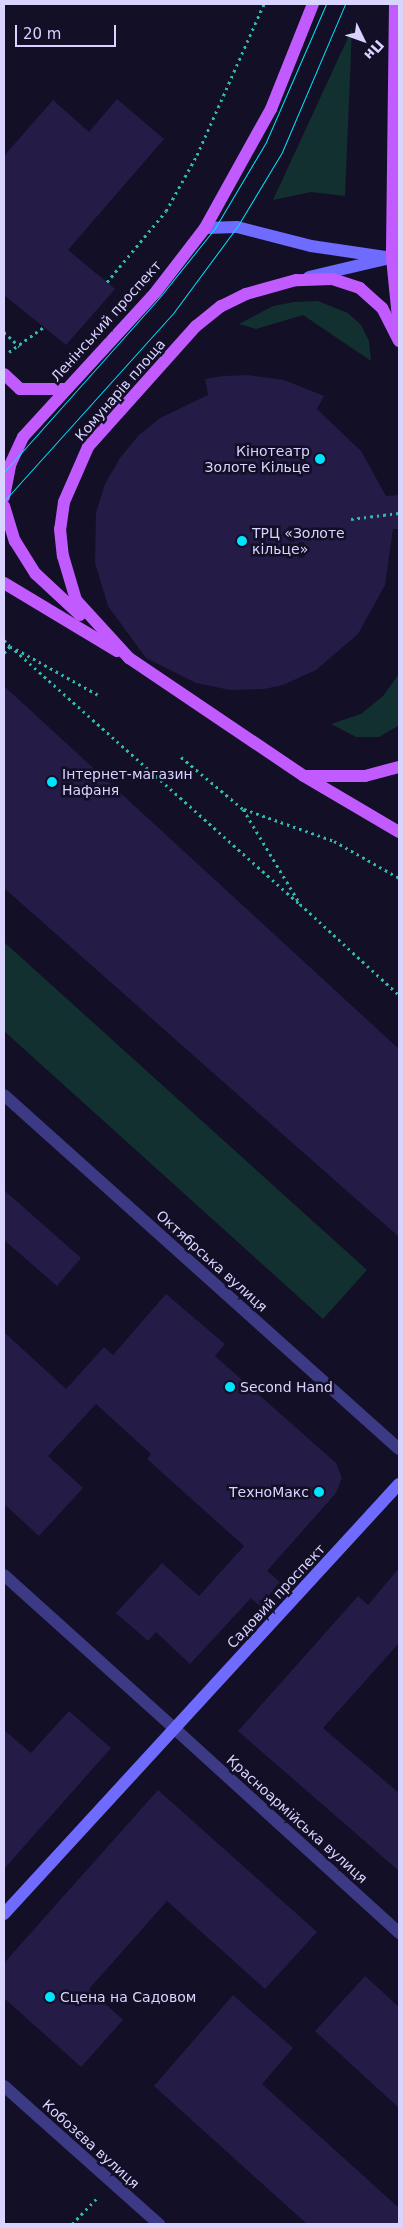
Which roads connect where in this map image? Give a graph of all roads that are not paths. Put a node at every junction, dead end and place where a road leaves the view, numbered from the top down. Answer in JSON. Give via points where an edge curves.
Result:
{"nodes":[{"id":1,"x":313,"y":4,"type":"edge"},
{"id":2,"x":395,"y":5,"type":"edge"},
{"id":3,"x":392,"y":112,"type":"junction"},
{"id":4,"x":399,"y":135,"type":"edge"},
{"id":5,"x":205,"y":228,"type":"junction"},
{"id":6,"x":396,"y":256,"type":"edge"},
{"id":7,"x":296,"y":280,"type":"junction"},
{"id":8,"x":399,"y":328,"type":"edge"},
{"id":9,"x":399,"y":341,"type":"edge"},
{"id":10,"x":4,"y":374,"type":"edge"},
{"id":11,"x":64,"y":389,"type":"junction"},
{"id":12,"x":4,"y":496,"type":"edge"},
{"id":13,"x":4,"y":506,"type":"edge"},
{"id":14,"x":4,"y":583,"type":"edge"},
{"id":15,"x":129,"y":658,"type":"junction"},
{"id":16,"x":399,"y":767,"type":"edge"},
{"id":17,"x":304,"y":776,"type":"junction"},
{"id":18,"x":399,"y":832,"type":"edge"},
{"id":19,"x":4,"y":1095,"type":"edge"},
{"id":20,"x":399,"y":1450,"type":"edge"},
{"id":21,"x":399,"y":1484,"type":"edge"},
{"id":22,"x":4,"y":1575,"type":"edge"},
{"id":23,"x":174,"y":1729,"type":"junction"},
{"id":24,"x":4,"y":1914,"type":"edge"},
{"id":25,"x":399,"y":1933,"type":"edge"},
{"id":26,"x":4,"y":2086,"type":"edge"},
{"id":27,"x":159,"y":2224,"type":"edge"}],
"edges":[{"from":1,"to":5,"type":"main road","name":"Ленінський проспект","via":[[271,109]]},
{"from":2,"to":3,"type":"main road"},
{"from":3,"to":4,"type":"street"},
{"from":3,"to":6,"type":"main road"},
{"from":5,"to":6,"type":"street","via":[[237,228],[311,246]]},
{"from":5,"to":11,"type":"main road","name":"Ленінський проспект","via":[[155,293]]},
{"from":6,"to":7,"type":"street"},
{"from":6,"to":8,"type":"main road"},
{"from":7,"to":9,"type":"main road","name":"Комунарів площа","via":[[332,279],[360,288],[382,308]]},
{"from":7,"to":15,"type":"main road","name":"Комунарів площа","via":[[246,294],[222,306],[196,326],[88,447],[72,483],[64,502],[60,529],[63,556],[76,600]]},
{"from":10,"to":11,"type":"main road","via":[[20,388]]},
{"from":11,"to":12,"type":"main road","name":"Ленінський проспект","via":[[23,437],[10,465]]},
{"from":13,"to":15,"type":"main road","via":[[15,541],[36,574]]},
{"from":14,"to":15,"type":"main road"},
{"from":15,"to":17,"type":"main road","name":"Комунарів площа"},
{"from":16,"to":17,"type":"main road","via":[[365,776]]},
{"from":17,"to":18,"type":"main road","name":"Комунарів площа"},
{"from":19,"to":20,"type":"street","name":"Октябрська вулиця"},
{"from":21,"to":23,"type":"street","name":"Садовий проспект"},
{"from":22,"to":23,"type":"street","name":"Красноармійська вулиця"},
{"from":23,"to":24,"type":"street","name":"Садовий проспект"},
{"from":23,"to":25,"type":"street","name":"Красноармійська вулиця"},
{"from":26,"to":27,"type":"street","name":"Кобозєва вулиця"}]}
